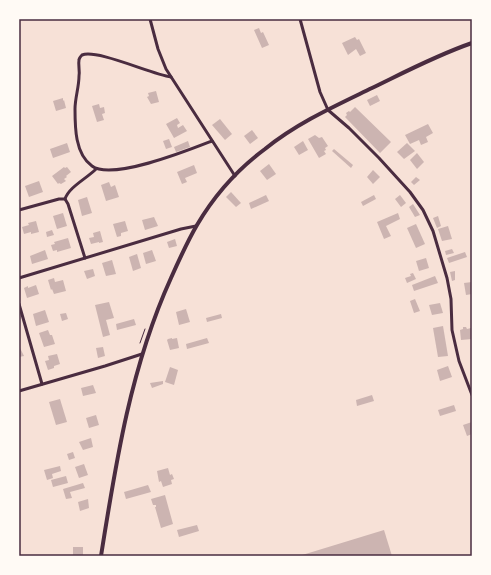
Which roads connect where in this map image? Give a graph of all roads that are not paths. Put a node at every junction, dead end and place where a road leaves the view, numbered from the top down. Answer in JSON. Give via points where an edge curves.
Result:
{"nodes":[{"id":1,"x":150,"y":19,"type":"edge"},
{"id":2,"x":300,"y":19,"type":"edge"},
{"id":3,"x":472,"y":43,"type":"edge"},
{"id":4,"x":171,"y":77,"type":"junction"},
{"id":5,"x":328,"y":110,"type":"junction"},
{"id":6,"x":212,"y":142,"type":"junction"},
{"id":7,"x":96,"y":169,"type":"junction"},
{"id":8,"x":235,"y":176,"type":"junction"},
{"id":9,"x":65,"y":199,"type":"junction"},
{"id":10,"x":19,"y":210,"type":"edge"},
{"id":11,"x":196,"y":226,"type":"junction"},
{"id":12,"x":85,"y":258,"type":"junction"},
{"id":13,"x":19,"y":278,"type":"edge"},
{"id":14,"x":19,"y":304,"type":"edge"},
{"id":15,"x":142,"y":354,"type":"junction"},
{"id":16,"x":42,"y":384,"type":"junction"},
{"id":17,"x":19,"y":391,"type":"edge"},
{"id":18,"x":472,"y":395,"type":"edge"},
{"id":19,"x":101,"y":556,"type":"edge"}],
"edges":[{"from":1,"to":4,"type":"street","via":[[158,49]]},
{"from":2,"to":5,"type":"street","via":[[320,92]]},
{"from":3,"to":5,"type":"street","via":[[435,58]]},
{"from":4,"to":6,"type":"street"},
{"from":4,"to":7,"type":"street","via":[[93,54],[80,57],[75,107],[76,134],[84,157]]},
{"from":5,"to":8,"type":"street","via":[[279,138]]},
{"from":5,"to":18,"type":"street","via":[[379,158],[423,210],[433,231],[447,278],[452,330],[459,361]]},
{"from":6,"to":7,"type":"street","via":[[141,165],[113,171]]},
{"from":6,"to":8,"type":"street"},
{"from":7,"to":9,"type":"street","via":[[70,189]]},
{"from":8,"to":11,"type":"street"},
{"from":9,"to":10,"type":"street"},
{"from":9,"to":12,"type":"street"},
{"from":11,"to":12,"type":"street"},
{"from":11,"to":15,"type":"street","via":[[166,290]]},
{"from":12,"to":13,"type":"street"},
{"from":14,"to":16,"type":"street"},
{"from":15,"to":16,"type":"street"},
{"from":15,"to":19,"type":"street","via":[[119,449]]},
{"from":16,"to":17,"type":"street"}]}
